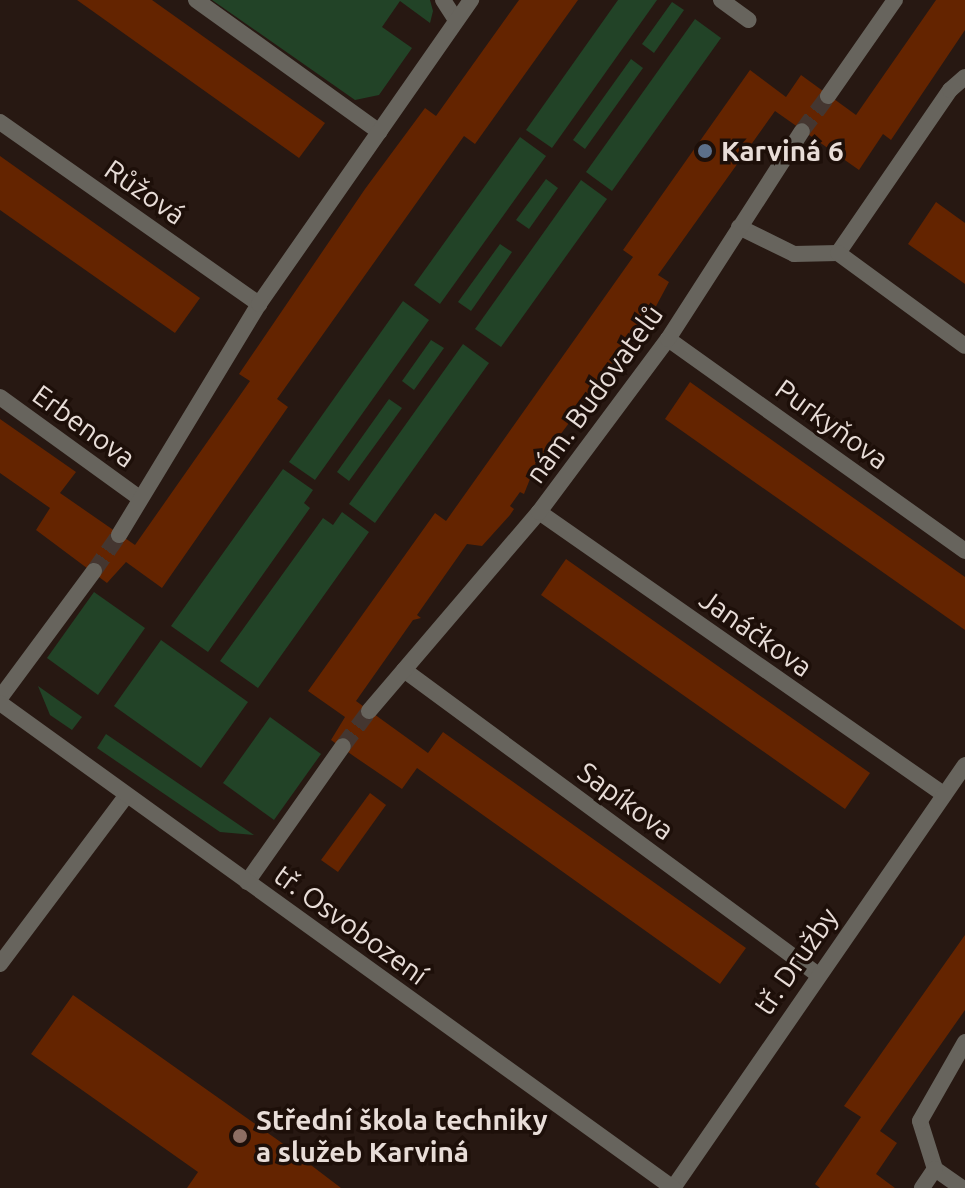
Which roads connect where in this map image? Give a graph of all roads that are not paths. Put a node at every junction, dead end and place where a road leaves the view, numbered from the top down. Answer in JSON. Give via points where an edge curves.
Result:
{"nodes":[{"id":1,"x":196,"y":0,"type":"edge"},
{"id":2,"x":443,"y":0,"type":"edge"},
{"id":3,"x":471,"y":0,"type":"edge"},
{"id":4,"x":721,"y":0,"type":"edge"},
{"id":5,"x":895,"y":0,"type":"edge"},
{"id":6,"x":456,"y":20,"type":"junction"},
{"id":7,"x":749,"y":20,"type":"dead end"},
{"id":8,"x":965,"y":77,"type":"edge"},
{"id":9,"x":828,"y":96,"type":"tunnel mouth"},
{"id":10,"x":0,"y":122,"type":"edge"},
{"id":11,"x":802,"y":131,"type":"tunnel mouth"},
{"id":12,"x":380,"y":132,"type":"junction"},
{"id":13,"x":739,"y":227,"type":"junction"},
{"id":14,"x":838,"y":253,"type":"junction"},
{"id":15,"x":259,"y":304,"type":"junction"},
{"id":16,"x":668,"y":339,"type":"junction"},
{"id":17,"x":965,"y":346,"type":"edge"},
{"id":18,"x":0,"y":397,"type":"edge"},
{"id":19,"x":138,"y":497,"type":"junction"},
{"id":20,"x":539,"y":512,"type":"junction"},
{"id":21,"x":119,"y":535,"type":"tunnel mouth"},
{"id":22,"x":965,"y":551,"type":"edge"},
{"id":23,"x":94,"y":571,"type":"tunnel mouth"},
{"id":24,"x":404,"y":670,"type":"junction"},
{"id":25,"x":0,"y":701,"type":"edge"},
{"id":26,"x":369,"y":711,"type":"tunnel mouth"},
{"id":27,"x":343,"y":746,"type":"tunnel mouth"},
{"id":28,"x":965,"y":765,"type":"edge"},
{"id":29,"x":944,"y":795,"type":"junction"},
{"id":30,"x":126,"y":796,"type":"junction"},
{"id":31,"x":247,"y":882,"type":"junction"},
{"id":32,"x":0,"y":964,"type":"edge"},
{"id":33,"x":817,"y":974,"type":"junction"},
{"id":34,"x":965,"y":1042,"type":"edge"},
{"id":35,"x":935,"y":1169,"type":"junction"},
{"id":36,"x":673,"y":1188,"type":"edge"},
{"id":37,"x":922,"y":1188,"type":"edge"},
{"id":38,"x":962,"y":1188,"type":"edge"}],
"edges":[{"from":1,"to":12,"type":"street"},
{"from":2,"to":6,"type":"street"},
{"from":3,"to":6,"type":"street"},
{"from":4,"to":7,"type":"street"},
{"from":5,"to":9,"type":"street"},
{"from":6,"to":12,"type":"street"},
{"from":8,"to":14,"type":"street","via":[[950,90]]},
{"from":10,"to":15,"type":"street","name":"Růžová"},
{"from":11,"to":13,"type":"street","name":"nám. Budovatelů"},
{"from":12,"to":15,"type":"street"},
{"from":13,"to":14,"type":"street","via":[[794,254]]},
{"from":13,"to":16,"type":"street","name":"nám. Budovatelů"},
{"from":14,"to":17,"type":"street"},
{"from":15,"to":19,"type":"street"},
{"from":16,"to":20,"type":"street","name":"nám. Budovatelů"},
{"from":16,"to":22,"type":"street","name":"Purkyňova"},
{"from":18,"to":19,"type":"street","name":"Erbenova"},
{"from":19,"to":21,"type":"street"},
{"from":20,"to":24,"type":"street","name":"nám. Budovatelů"},
{"from":20,"to":29,"type":"street","name":"Janáčkova"},
{"from":23,"to":25,"type":"street"},
{"from":24,"to":26,"type":"street","name":"nám. Budovatelů"},
{"from":24,"to":33,"type":"street","name":"Sapíkova"},
{"from":25,"to":30,"type":"street","name":"tř. Osvobození"},
{"from":27,"to":31,"type":"street"},
{"from":28,"to":29,"type":"street","name":"tř. Družby"},
{"from":29,"to":33,"type":"street","name":"tř. Družby"},
{"from":30,"to":31,"type":"street","name":"tř. Osvobození"},
{"from":30,"to":32,"type":"street"},
{"from":31,"to":36,"type":"street","name":"tř. Osvobození"},
{"from":33,"to":36,"type":"street","name":"tř. Družby"},
{"from":34,"to":35,"type":"street","via":[[920,1121]]},
{"from":35,"to":37,"type":"street"},
{"from":35,"to":38,"type":"street"}]}
